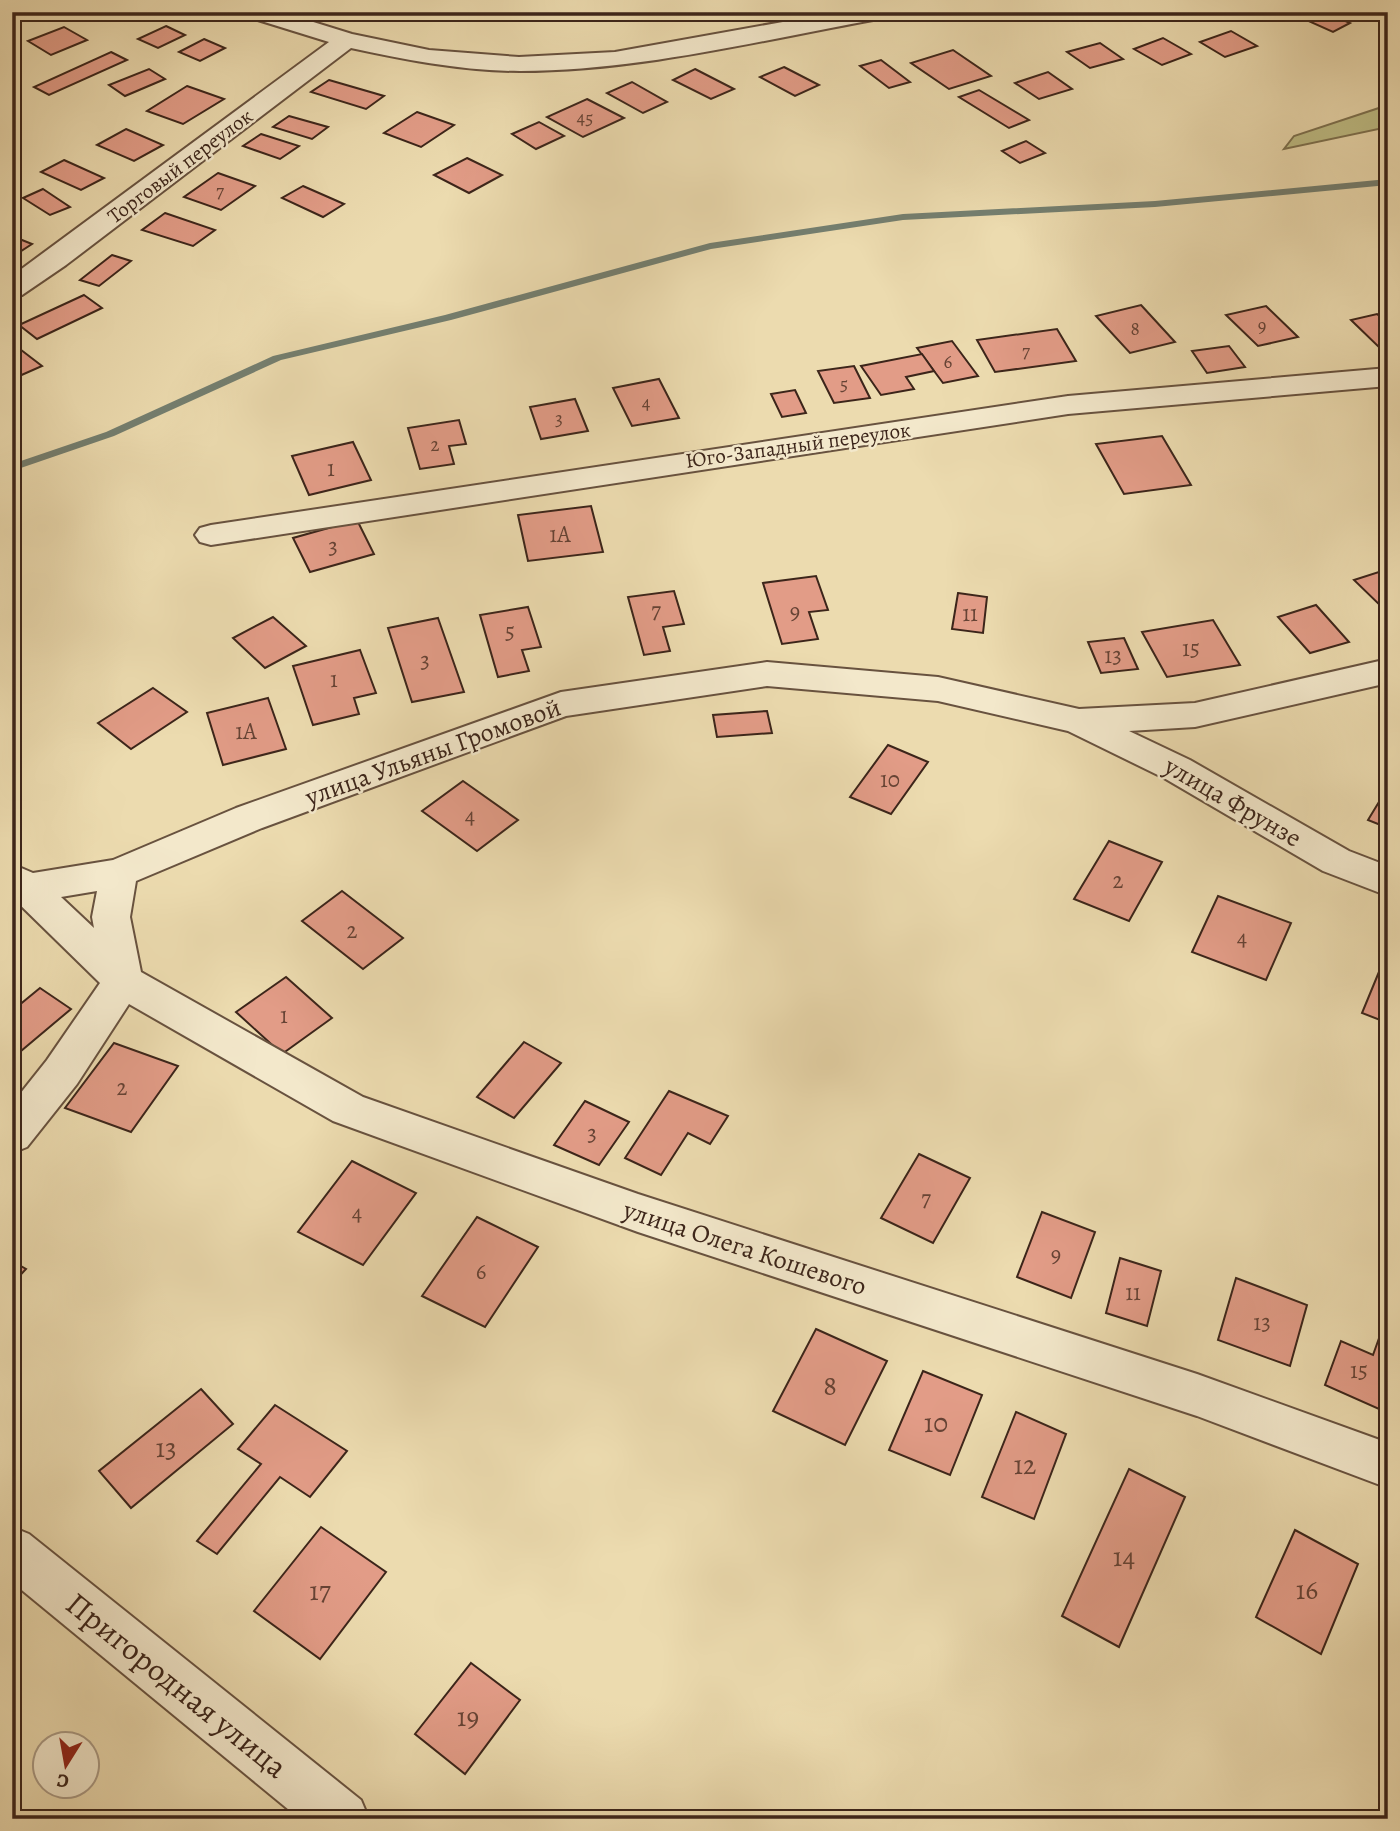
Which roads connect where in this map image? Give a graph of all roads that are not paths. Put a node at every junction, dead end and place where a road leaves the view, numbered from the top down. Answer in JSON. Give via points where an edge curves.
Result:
{"nodes":[{"id":1,"x":256,"y":12,"type":"edge"},
{"id":2,"x":879,"y":12,"type":"edge"},
{"id":3,"x":347,"y":40,"type":"junction"},
{"id":4,"x":12,"y":289,"type":"edge"},
{"id":5,"x":1388,"y":377,"type":"edge"},
{"id":6,"x":211,"y":535,"type":"dead end"},
{"id":7,"x":1388,"y":671,"type":"edge"},
{"id":8,"x":1195,"y":715,"type":"junction"},
{"id":9,"x":1079,"y":721,"type":"junction"},
{"id":10,"x":1177,"y":769,"type":"junction"},
{"id":11,"x":119,"y":873,"type":"junction"},
{"id":12,"x":1388,"y":882,"type":"edge"},
{"id":13,"x":20,"y":883,"type":"edge"},
{"id":14,"x":123,"y":981,"type":"junction"},
{"id":15,"x":12,"y":1135,"type":"edge"},
{"id":16,"x":1388,"y":1466,"type":"edge"},
{"id":17,"x":12,"y":1551,"type":"edge"},
{"id":18,"x":342,"y":1819,"type":"edge"}],
"edges":[{"from":1,"to":3,"type":"street"},
{"from":2,"to":3,"type":"street","via":[[615,59],[519,64],[429,57]]},
{"from":3,"to":4,"type":"street","name":"Торговый переулок"},
{"from":5,"to":6,"type":"street","name":"Юго-Западный переулок","via":[[1068,405]]},
{"from":7,"to":8,"type":"street","name":"улица Ульяны Громовой"},
{"from":8,"to":9,"type":"street","name":"улица Ульяны Громовой"},
{"from":8,"to":10,"type":"street","via":[[1184,736]]},
{"from":9,"to":10,"type":"street","name":"улица Фрунзе"},
{"from":9,"to":11,"type":"street","name":"улица Ульяны Громовой","via":[[938,689],[767,674],[561,704],[248,818]]},
{"from":10,"to":12,"type":"street","name":"улица Фрунзе","via":[[1336,861]]},
{"from":11,"to":13,"type":"street","name":"улица Ульяны Громовой"},
{"from":11,"to":14,"type":"street","via":[[111,917]]},
{"from":13,"to":14,"type":"street","name":"улица Олега Кошевого"},
{"from":14,"to":15,"type":"street","via":[[62,1072]]},
{"from":14,"to":16,"type":"street","name":"улица Олега Кошевого","via":[[348,1109],[638,1213],[1197,1395]]},
{"from":17,"to":18,"type":"street","name":"Пригородная улица"}]}
